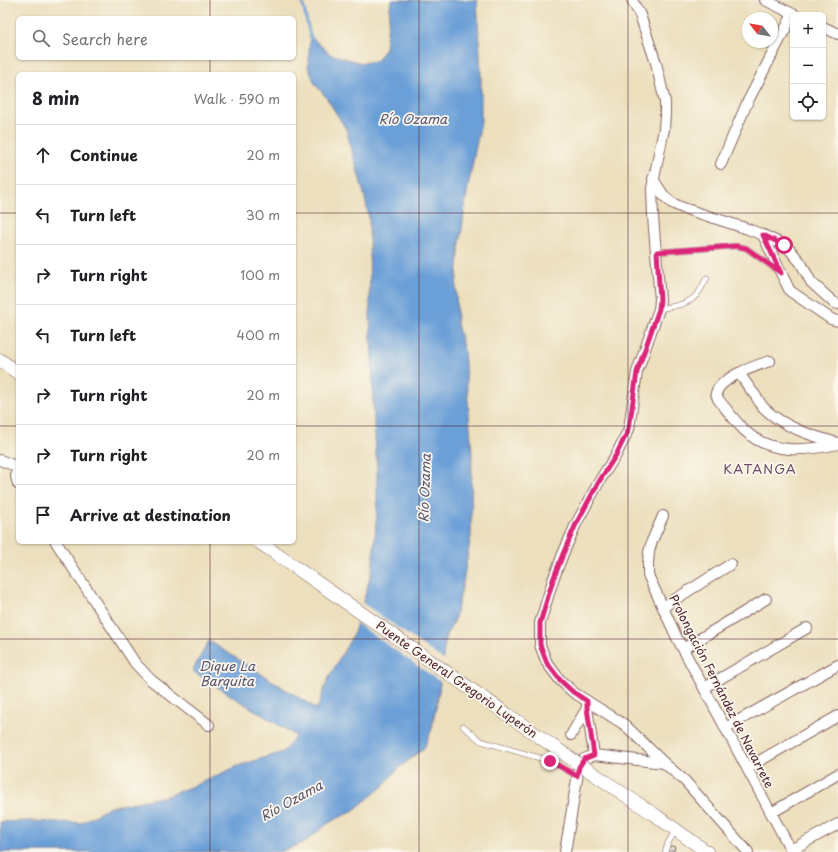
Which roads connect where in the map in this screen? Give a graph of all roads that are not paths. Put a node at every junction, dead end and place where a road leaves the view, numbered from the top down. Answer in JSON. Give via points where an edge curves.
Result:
{"nodes":[{"id":1,"x":632,"y":0,"type":"edge"},
{"id":2,"x":765,"y":0,"type":"edge"},
{"id":3,"x":790,"y":12,"type":"edge"},
{"id":4,"x":790,"y":21,"type":"edge"},
{"id":5,"x":826,"y":28,"type":"edge"},
{"id":6,"x":838,"y":34,"type":"edge"},
{"id":7,"x":721,"y":164,"type":"dead end"},
{"id":8,"x":653,"y":179,"type":"junction"},
{"id":9,"x":763,"y":235,"type":"junction"},
{"id":10,"x":657,"y":252,"type":"junction"},
{"id":11,"x":781,"y":273,"type":"junction"},
{"id":12,"x":707,"y":278,"type":"dead end"},
{"id":13,"x":838,"y":304,"type":"edge"},
{"id":14,"x":659,"y":309,"type":"junction"},
{"id":15,"x":838,"y":321,"type":"edge"},
{"id":16,"x":0,"y":360,"type":"edge"},
{"id":17,"x":770,"y":361,"type":"dead end"},
{"id":18,"x":16,"y":372,"type":"edge"},
{"id":19,"x":739,"y":373,"type":"junction"},
{"id":20,"x":838,"y":443,"type":"edge"},
{"id":21,"x":0,"y":460,"type":"edge"},
{"id":22,"x":16,"y":467,"type":"edge"},
{"id":23,"x":663,"y":516,"type":"dead end"},
{"id":24,"x":57,"y":544,"type":"edge"},
{"id":25,"x":262,"y":544,"type":"edge"},
{"id":26,"x":731,"y":564,"type":"dead end"},
{"id":27,"x":766,"y":599,"type":"dead end"},
{"id":28,"x":663,"y":607,"type":"junction"},
{"id":29,"x":807,"y":628,"type":"dead end"},
{"id":30,"x":683,"y":649,"type":"junction"},
{"id":31,"x":838,"y":665,"type":"edge"},
{"id":32,"x":704,"y":688,"type":"junction"},
{"id":33,"x":587,"y":704,"type":"junction"},
{"id":34,"x":838,"y":716,"type":"edge"},
{"id":35,"x":209,"y":725,"type":"dead end"},
{"id":36,"x":463,"y":726,"type":"dead end"},
{"id":37,"x":725,"y":728,"type":"junction"},
{"id":38,"x":571,"y":735,"type":"dead end"},
{"id":39,"x":594,"y":755,"type":"junction"},
{"id":40,"x":664,"y":763,"type":"junction"},
{"id":41,"x":747,"y":768,"type":"junction"},
{"id":42,"x":838,"y":774,"type":"edge"},
{"id":43,"x":577,"y":776,"type":"junction"},
{"id":44,"x":771,"y":813,"type":"junction"},
{"id":45,"x":838,"y":824,"type":"edge"},
{"id":46,"x":676,"y":830,"type":"junction"},
{"id":47,"x":792,"y":851,"type":"edge"},
{"id":48,"x":565,"y":852,"type":"edge"},
{"id":49,"x":664,"y":852,"type":"edge"},
{"id":50,"x":707,"y":852,"type":"edge"},
{"id":51,"x":748,"y":852,"type":"edge"}],
"edges":[{"from":1,"to":8,"type":"street","via":[[640,15],[656,63],[665,102],[664,129]]},
{"from":2,"to":3,"type":"street"},
{"from":4,"to":7,"type":"street","via":[[746,103]]},
{"from":5,"to":6,"type":"street"},
{"from":8,"to":9,"type":"street","via":[[672,203]]},
{"from":8,"to":10,"type":"street","via":[[652,198]]},
{"from":9,"to":11,"type":"street"},
{"from":9,"to":13,"type":"street","via":[[790,250],[801,263],[811,282]]},
{"from":10,"to":11,"type":"lane","via":[[736,246],[746,248]]},
{"from":10,"to":14,"type":"street"},
{"from":11,"to":15,"type":"street","via":[[790,291],[831,319]]},
{"from":12,"to":14,"type":"lane","via":[[690,301]]},
{"from":14,"to":33,"type":"street","via":[[637,372],[629,429],[576,524],[553,580],[540,623],[540,645],[547,663],[560,680]]},
{"from":16,"to":18,"type":"street"},
{"from":17,"to":19,"type":"street"},
{"from":19,"to":20,"type":"street","via":[[763,407],[775,417],[801,431]]},
{"from":19,"to":20,"type":"street","via":[[720,386],[716,393],[718,400],[745,431],[766,444],[785,449],[805,450]]},
{"from":21,"to":22,"type":"street"},
{"from":23,"to":28,"type":"street","name":"Prolongación Fernández de Navarrete","via":[[652,541],[648,563],[648,575]]},
{"from":24,"to":35,"type":"street","via":[[135,664],[150,680]]},
{"from":25,"to":46,"type":"street","name":"Puente General Gregorio Luperón","bridge":true},
{"from":26,"to":28,"type":"street"},
{"from":27,"to":30,"type":"street"},
{"from":28,"to":30,"type":"street","name":"Prolongación Fernández de Navarrete"},
{"from":29,"to":32,"type":"street"},
{"from":30,"to":32,"type":"street","name":"Prolongación Fernández de Navarrete"},
{"from":31,"to":37,"type":"street"},
{"from":32,"to":37,"type":"street","name":"Prolongación Fernández de Navarrete"},
{"from":33,"to":38,"type":"street"},
{"from":33,"to":39,"type":"street"},
{"from":33,"to":40,"type":"street","via":[[626,725]]},
{"from":34,"to":41,"type":"street"},
{"from":36,"to":43,"type":"lane","via":[[481,741],[550,761]]},
{"from":37,"to":41,"type":"street","name":"Prolongación Fernández de Navarrete"},
{"from":39,"to":40,"type":"street"},
{"from":39,"to":43,"type":"street","via":[[584,759]]},
{"from":40,"to":51,"type":"street","via":[[685,782]]},
{"from":41,"to":44,"type":"street","name":"Prolongación Fernández de Navarrete"},
{"from":42,"to":44,"type":"street"},
{"from":43,"to":48,"type":"street"},
{"from":44,"to":47,"type":"street","name":"Prolongación Fernández de Navarrete"},
{"from":45,"to":47,"type":"street"},
{"from":46,"to":49,"type":"lane"},
{"from":46,"to":50,"type":"street","name":"Puente General Gregorio Luperón"}]}
